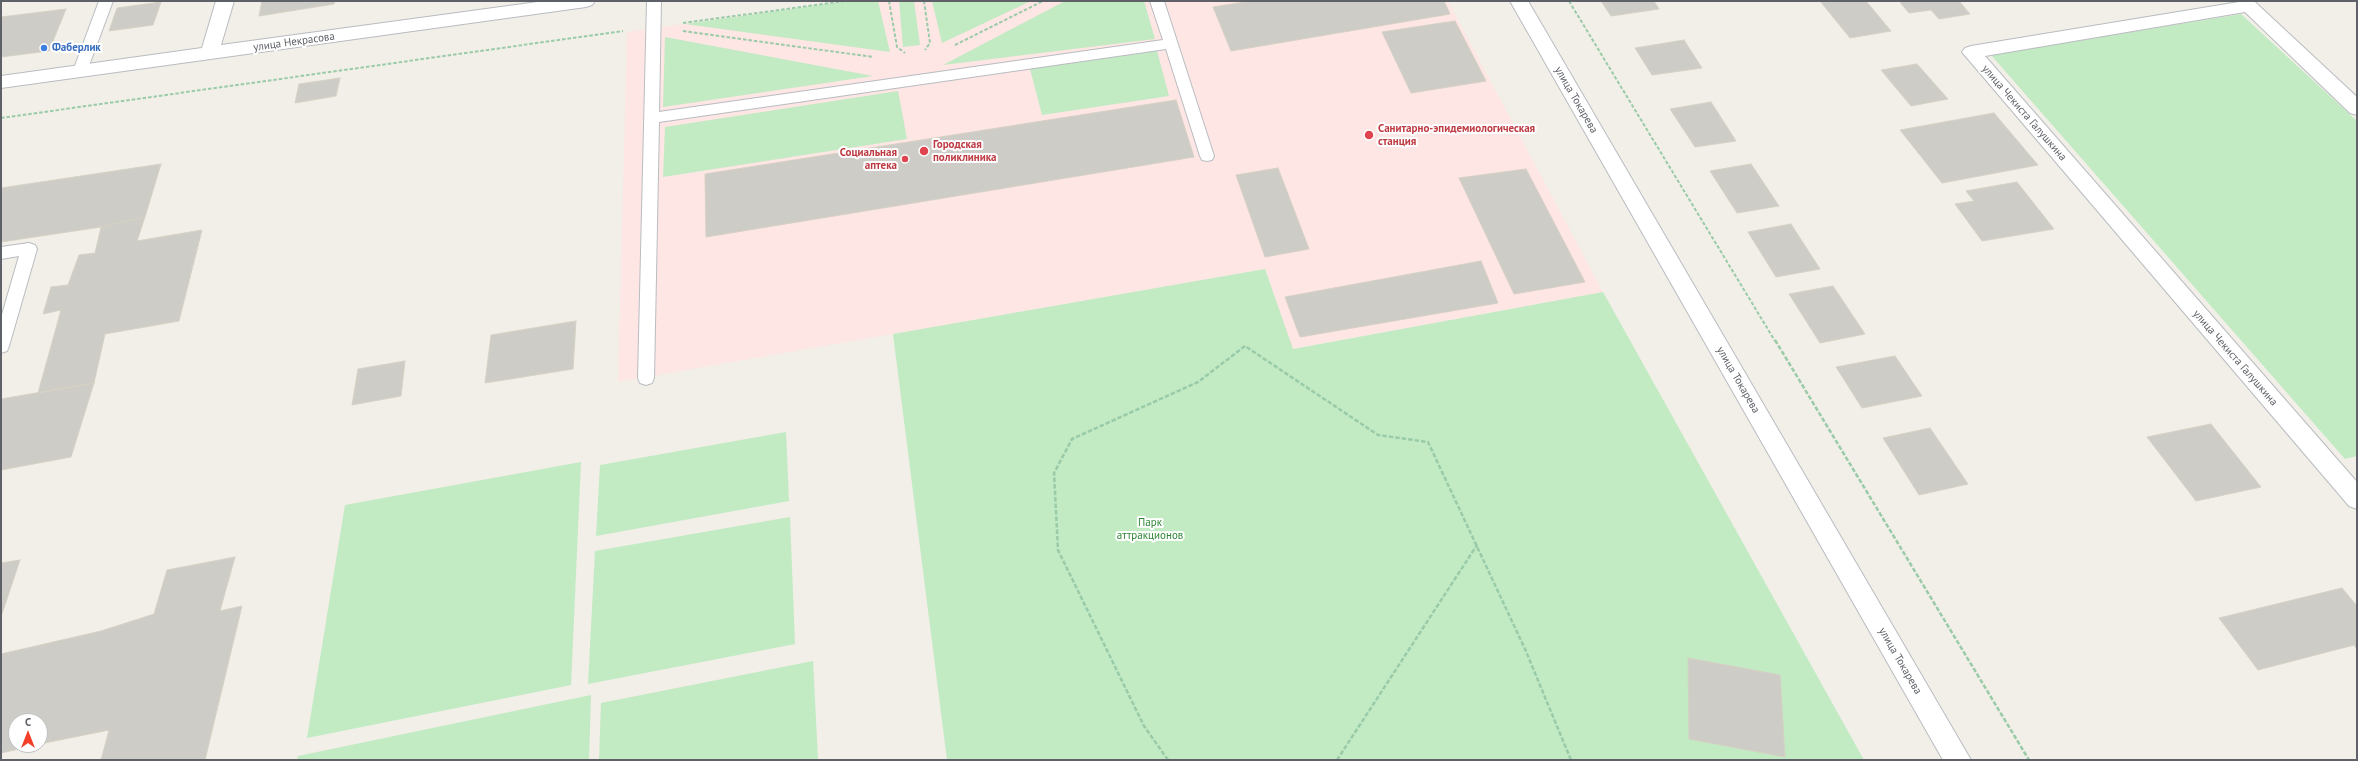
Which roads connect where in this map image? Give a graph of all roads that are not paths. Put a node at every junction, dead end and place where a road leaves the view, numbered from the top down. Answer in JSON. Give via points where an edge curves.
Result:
{"nodes":[{"id":1,"x":106,"y":1,"type":"edge"},
{"id":2,"x":225,"y":1,"type":"edge"},
{"id":3,"x":654,"y":1,"type":"edge"},
{"id":4,"x":1157,"y":1,"type":"edge"},
{"id":5,"x":1519,"y":1,"type":"edge"},
{"id":6,"x":577,"y":2,"type":"edge"},
{"id":7,"x":1170,"y":44,"type":"junction"},
{"id":8,"x":210,"y":53,"type":"junction"},
{"id":9,"x":80,"y":71,"type":"junction"},
{"id":10,"x":1,"y":82,"type":"edge"},
{"id":11,"x":2357,"y":108,"type":"edge"},
{"id":12,"x":652,"y":118,"type":"junction"},
{"id":13,"x":1207,"y":156,"type":"dead end"},
{"id":14,"x":1,"y":253,"type":"edge"},
{"id":15,"x":1,"y":346,"type":"edge"},
{"id":16,"x":646,"y":378,"type":"dead end"},
{"id":17,"x":2357,"y":499,"type":"edge"},
{"id":18,"x":1958,"y":760,"type":"edge"}],
"edges":[{"from":1,"to":9,"type":"lane"},
{"from":2,"to":8,"type":"street"},
{"from":3,"to":12,"type":"lane"},
{"from":4,"to":7,"type":"lane"},
{"from":5,"to":18,"type":"street","name":"улица Токарева"},
{"from":6,"to":8,"type":"street","name":"улица Некрасова"},
{"from":7,"to":12,"type":"lane"},
{"from":7,"to":13,"type":"lane"},
{"from":8,"to":9,"type":"street","name":"улица Некрасова"},
{"from":9,"to":10,"type":"street","name":"улица Некрасова"},
{"from":11,"to":17,"type":"street","name":"улица Чекиста Галушкина","via":[[2248,6],[1971,52]]},
{"from":12,"to":16,"type":"lane"},
{"from":14,"to":15,"type":"lane","via":[[29,249]]}]}
